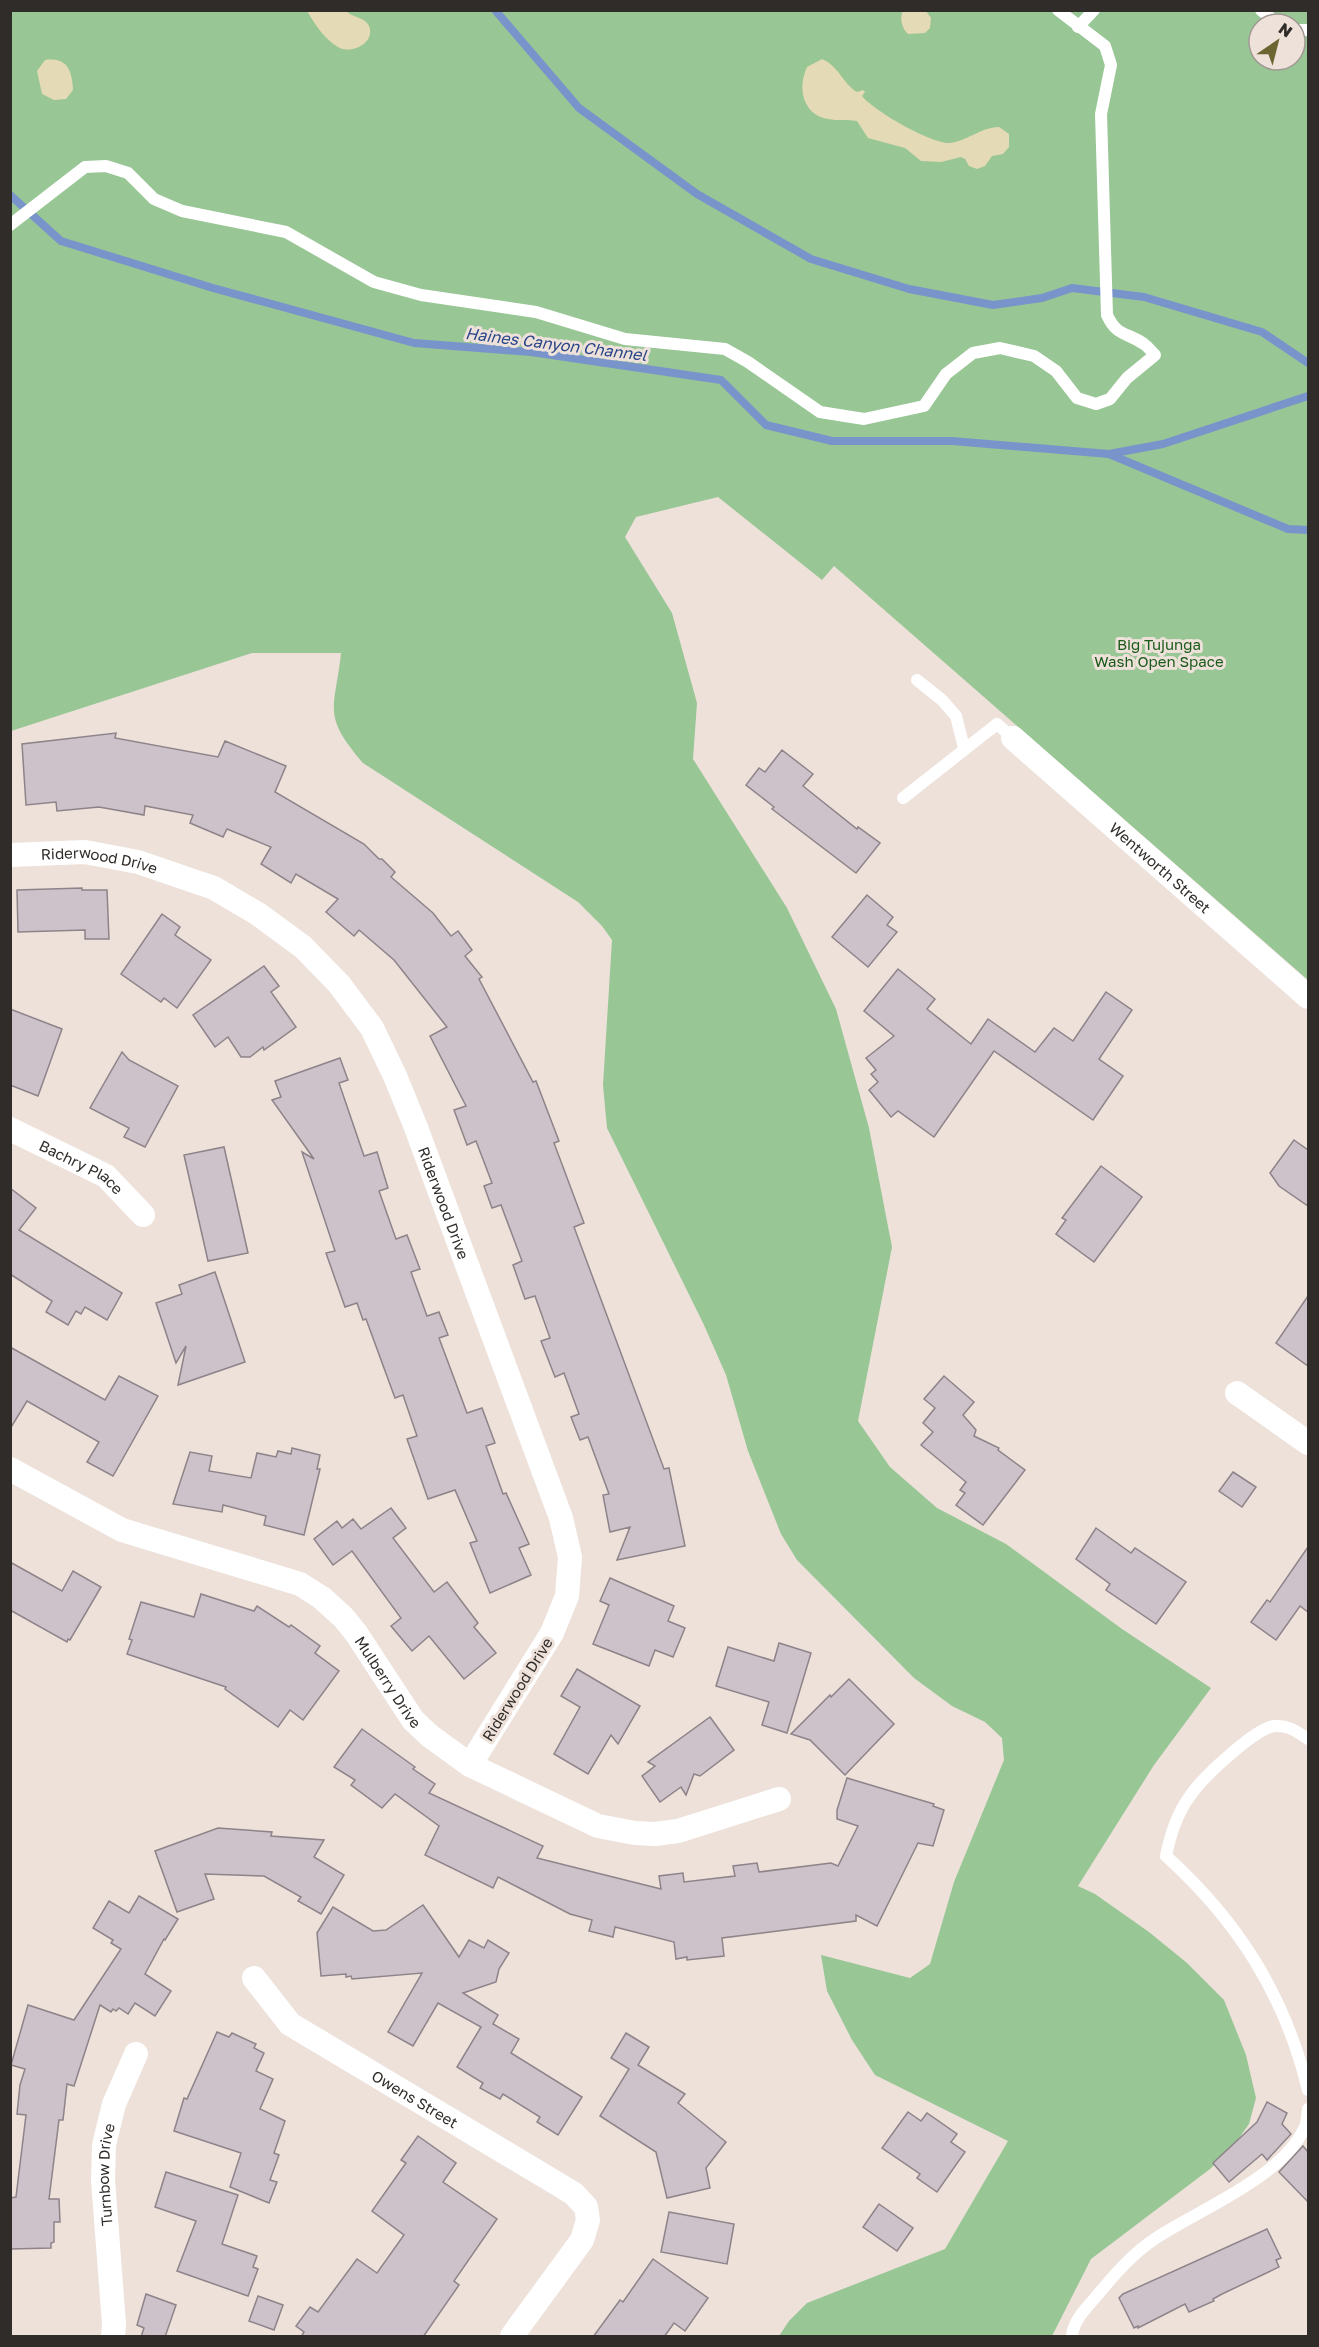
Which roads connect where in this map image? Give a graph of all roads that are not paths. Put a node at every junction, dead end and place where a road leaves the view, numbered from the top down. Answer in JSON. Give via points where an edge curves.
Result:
{"nodes":[{"id":1,"x":1058,"y":10,"type":"edge"},
{"id":2,"x":1094,"y":10,"type":"edge"},
{"id":3,"x":1078,"y":27,"type":"junction"},
{"id":4,"x":10,"y":225,"type":"edge"},
{"id":5,"x":917,"y":680,"type":"dead end"},
{"id":6,"x":1013,"y":738,"type":"joint"},
{"id":7,"x":964,"y":748,"type":"junction"},
{"id":8,"x":903,"y":798,"type":"dead end"},
{"id":9,"x":10,"y":855,"type":"edge"},
{"id":10,"x":1308,"y":997,"type":"edge"},
{"id":11,"x":10,"y":1129,"type":"edge"},
{"id":12,"x":143,"y":1215,"type":"dead end"},
{"id":13,"x":1237,"y":1393,"type":"dead end"},
{"id":14,"x":1308,"y":1443,"type":"edge"},
{"id":15,"x":10,"y":1469,"type":"edge"},
{"id":16,"x":1308,"y":1739,"type":"edge"},
{"id":17,"x":470,"y":1765,"type":"junction"},
{"id":18,"x":779,"y":1799,"type":"dead end"},
{"id":19,"x":254,"y":1978,"type":"dead end"},
{"id":20,"x":136,"y":2054,"type":"dead end"},
{"id":21,"x":1308,"y":2090,"type":"edge"},
{"id":22,"x":1308,"y":2109,"type":"edge"},
{"id":23,"x":113,"y":2337,"type":"edge"},
{"id":24,"x":512,"y":2337,"type":"edge"},
{"id":25,"x":1072,"y":2337,"type":"edge"}],
"edges":[{"from":1,"to":3,"type":"lane"},
{"from":2,"to":3,"type":"lane"},
{"from":3,"to":4,"type":"lane","via":[[1105,46],[1111,65],[1101,114],[1107,315],[1118,332],[1145,344],[1155,355],[1127,378],[1110,399],[1096,404],[1077,398],[1056,371],[1034,356],[1000,348],[973,353],[946,374],[924,406],[864,419],[820,412],[725,349],[625,339],[536,312],[421,295],[384,285],[286,232],[182,211],[154,199],[128,173],[106,166],[85,167]]},
{"from":5,"to":7,"type":"lane","via":[[956,716]]},
{"from":6,"to":7,"type":"lane","via":[[997,724]]},
{"from":6,"to":10,"type":"street","name":"Wentworth Street"},
{"from":7,"to":8,"type":"lane"},
{"from":9,"to":17,"type":"street","name":"Riderwood Drive","via":[[85,852],[138,862],[214,888],[303,946],[339,984],[372,1028],[423,1148],[561,1518],[570,1557],[567,1596],[552,1633]]},
{"from":11,"to":12,"type":"street","name":"Bachry Place","via":[[106,1176]]},
{"from":13,"to":14,"type":"street"},
{"from":15,"to":17,"type":"street","name":"Mulberry Drive","via":[[122,1530],[300,1584],[314,1593],[356,1633],[413,1720]]},
{"from":16,"to":21,"type":"lane","via":[[1290,1727],[1272,1726],[1236,1748],[1190,1796],[1170,1837],[1166,1856],[1213,1901],[1262,1970],[1300,2057]]},
{"from":17,"to":18,"type":"street","name":"Mulberry Drive","via":[[598,1826],[635,1833],[678,1831]]},
{"from":19,"to":24,"type":"street","name":"Owens Street","via":[[290,2024],[574,2194],[586,2208],[588,2220],[582,2240]]},
{"from":20,"to":23,"type":"street","name":"Turnbow Drive","via":[[114,2104],[104,2145]]},
{"from":22,"to":25,"type":"lane","via":[[1305,2127],[1288,2152],[1263,2174],[1154,2239],[1114,2275],[1081,2315]]}]}
